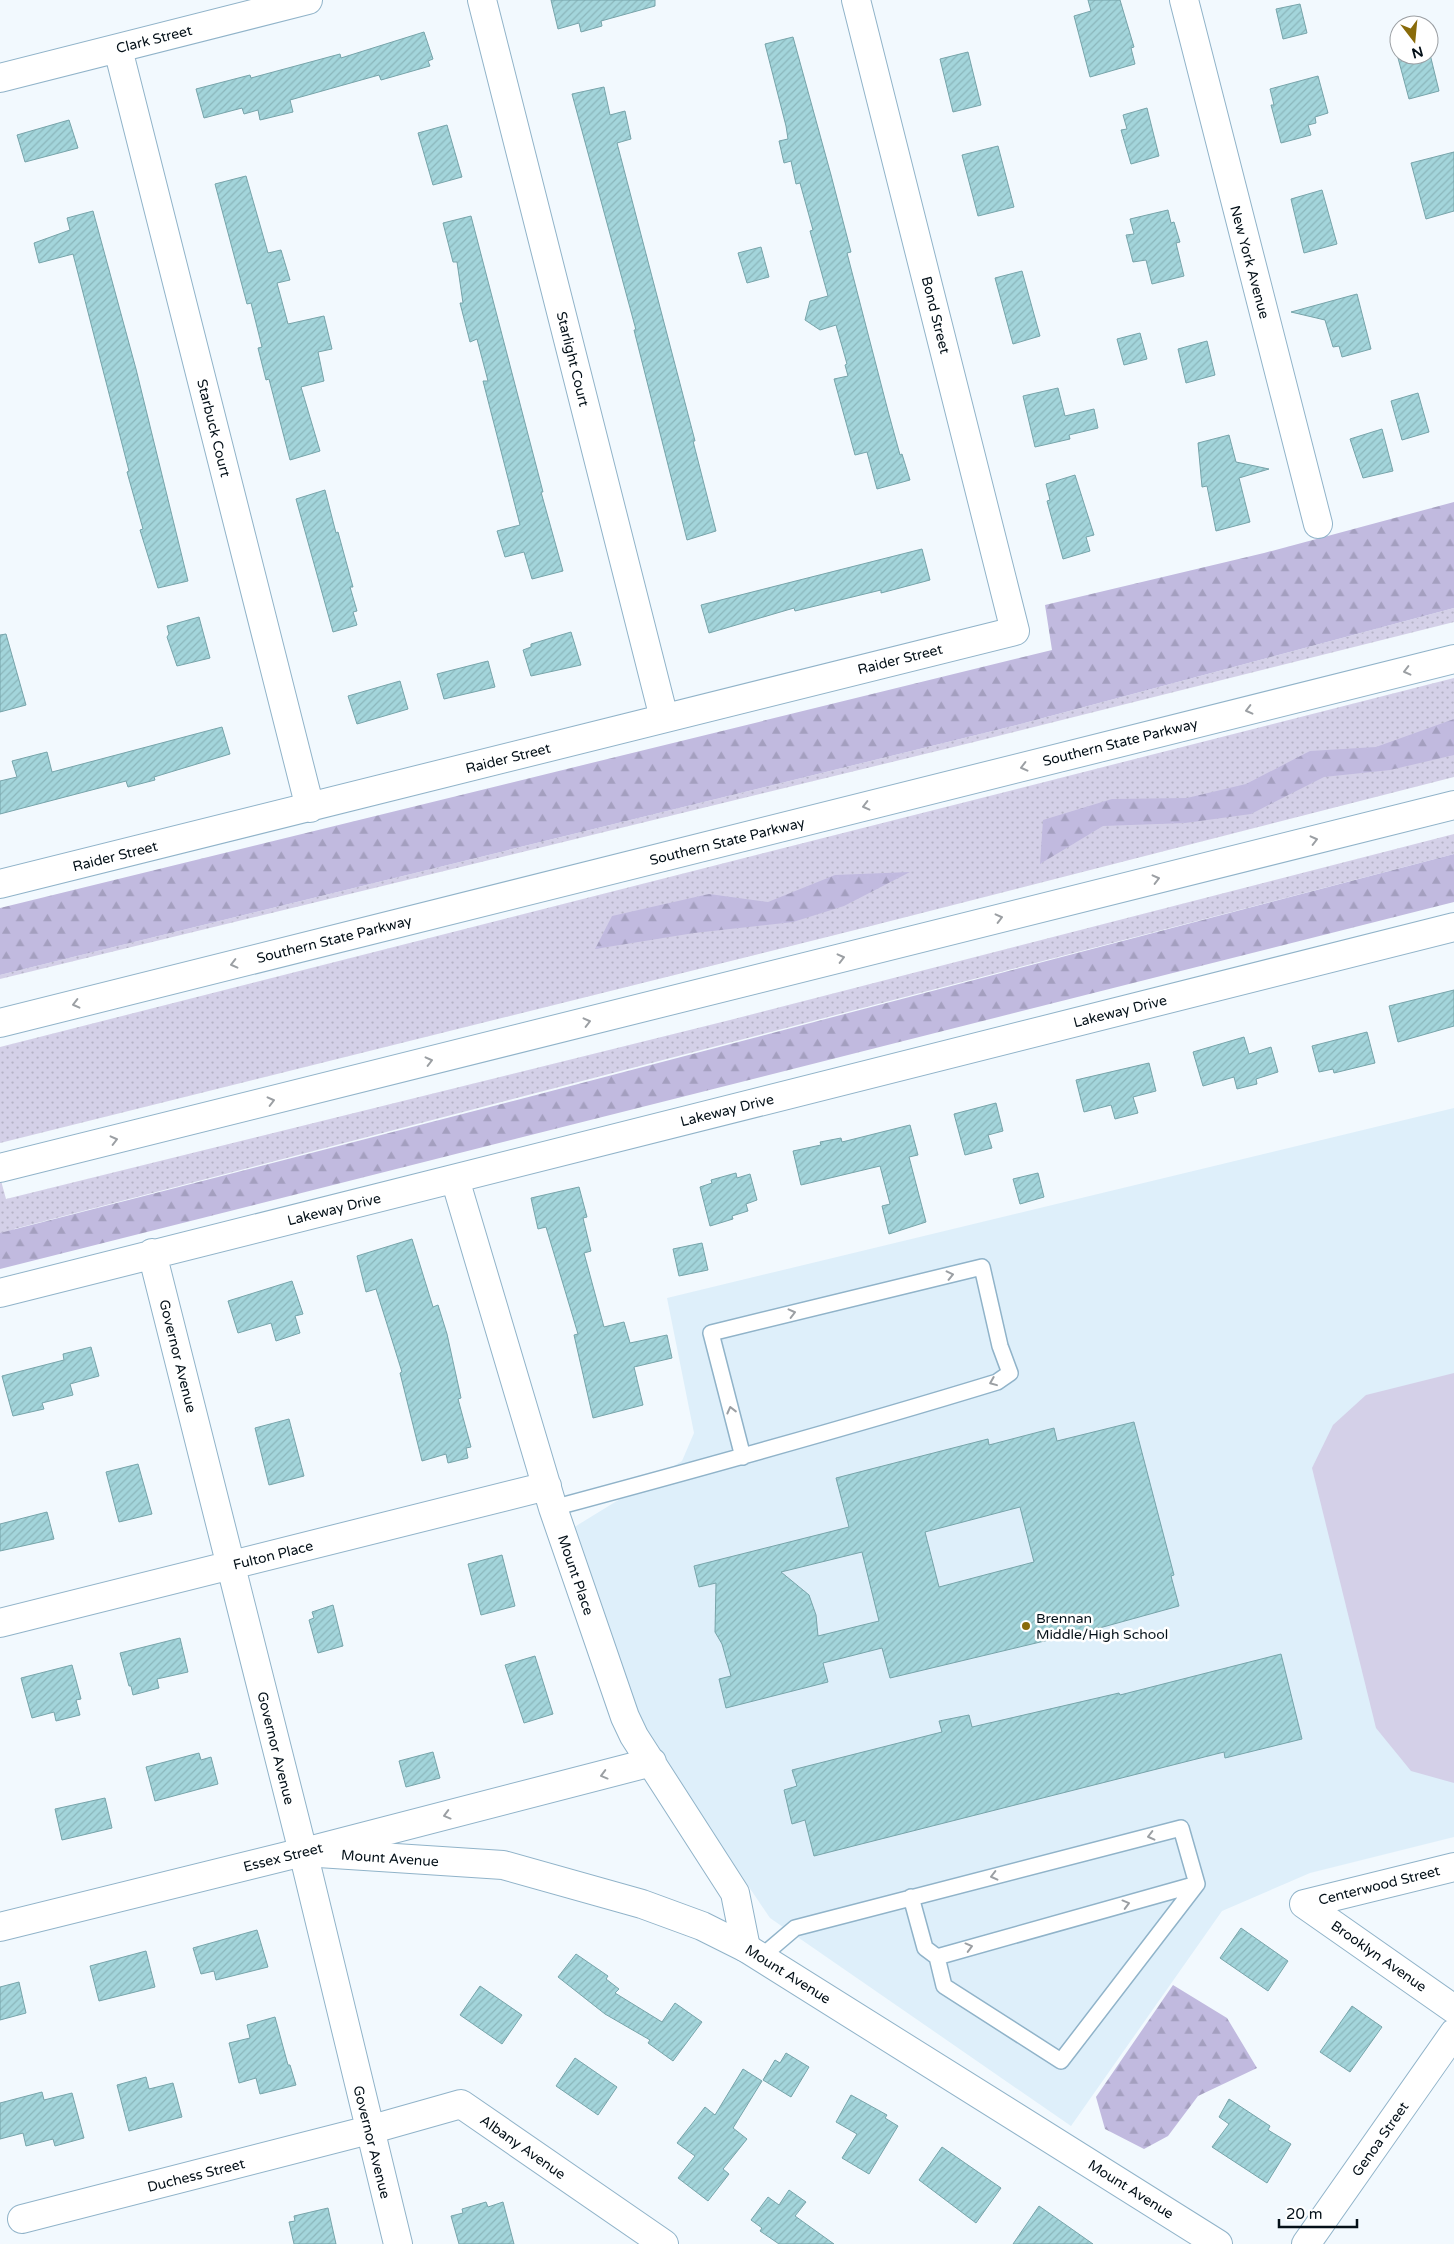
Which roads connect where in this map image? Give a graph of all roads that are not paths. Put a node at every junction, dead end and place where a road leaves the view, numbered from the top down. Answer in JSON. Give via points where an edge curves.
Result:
{"nodes":[{"id":1,"x":308,"y":0,"type":"edge"},
{"id":2,"x":482,"y":0,"type":"edge"},
{"id":3,"x":856,"y":0,"type":"edge"},
{"id":4,"x":1184,"y":0,"type":"edge"},
{"id":5,"x":118,"y":49,"type":"junction"},
{"id":6,"x":0,"y":78,"type":"edge"},
{"id":7,"x":1318,"y":524,"type":"dead end"},
{"id":8,"x":1015,"y":631,"type":"joint"},
{"id":9,"x":1454,"y":659,"type":"edge"},
{"id":10,"x":664,"y":718,"type":"junction"},
{"id":11,"x":1454,"y":805,"type":"edge"},
{"id":12,"x":310,"y":808,"type":"junction"},
{"id":13,"x":0,"y":884,"type":"edge"},
{"id":14,"x":1454,"y":927,"type":"edge"},
{"id":15,"x":31,"y":1015,"type":"junction"},
{"id":16,"x":0,"y":1018,"type":"edge"},
{"id":17,"x":0,"y":1023,"type":"edge"},
{"id":18,"x":67,"y":1152,"type":"junction"},
{"id":19,"x":0,"y":1168,"type":"edge"},
{"id":20,"x":455,"y":1179,"type":"junction"},
{"id":21,"x":0,"y":1180,"type":"edge"},
{"id":22,"x":152,"y":1253,"type":"junction"},
{"id":23,"x":0,"y":1294,"type":"edge"},
{"id":24,"x":743,"y":1457,"type":"junction"},
{"id":25,"x":550,"y":1497,"type":"junction"},
{"id":26,"x":230,"y":1566,"type":"junction"},
{"id":27,"x":0,"y":1623,"type":"edge"},
{"id":28,"x":652,"y":1762,"type":"junction"},
{"id":29,"x":302,"y":1852,"type":"junction"},
{"id":30,"x":1454,"y":1867,"type":"edge"},
{"id":31,"x":1197,"y":1884,"type":"junction"},
{"id":32,"x":911,"y":1898,"type":"junction"},
{"id":33,"x":1304,"y":1904,"type":"joint"},
{"id":34,"x":0,"y":1927,"type":"edge"},
{"id":35,"x":754,"y":1952,"type":"junction"},
{"id":36,"x":937,"y":1957,"type":"junction"},
{"id":37,"x":1454,"y":2009,"type":"edge"},
{"id":38,"x":1454,"y":2033,"type":"edge"},
{"id":39,"x":369,"y":2130,"type":"junction"},
{"id":40,"x":22,"y":2219,"type":"dead end"},
{"id":41,"x":398,"y":2244,"type":"edge"},
{"id":42,"x":664,"y":2244,"type":"edge"},
{"id":43,"x":1218,"y":2244,"type":"edge"},
{"id":44,"x":1306,"y":2244,"type":"edge"}],
"edges":[{"from":1,"to":5,"type":"main road","name":"Clark Street"},
{"from":2,"to":10,"type":"main road","name":"Starlight Court"},
{"from":3,"to":8,"type":"main road","name":"Bond Street"},
{"from":4,"to":7,"type":"main road","name":"New York Avenue"},
{"from":5,"to":6,"type":"main road","name":"Clark Street"},
{"from":5,"to":12,"type":"main road","name":"Starbuck Court"},
{"from":8,"to":10,"type":"main road","name":"Raider Street"},
{"from":9,"to":15,"type":"main road","name":"Southern State Parkway","one_way":true},
{"from":10,"to":12,"type":"main road","name":"Raider Street"},
{"from":18,"to":11,"type":"main road","one_way":true},
{"from":12,"to":13,"type":"main road","name":"Raider Street"},
{"from":14,"to":20,"type":"main road","name":"Lakeway Drive"},
{"from":15,"to":16,"type":"main road"},
{"from":15,"to":17,"type":"main road","name":"Southern State Parkway"},
{"from":18,"to":19,"type":"main road"},
{"from":18,"to":21,"type":"main road"},
{"from":20,"to":22,"type":"main road","name":"Lakeway Drive"},
{"from":20,"to":25,"type":"main road","name":"Mount Place"},
{"from":22,"to":23,"type":"main road","name":"Lakeway Drive"},
{"from":22,"to":26,"type":"main road","name":"Governor Avenue"},
{"from":24,"to":24,"type":"lane","one_way":true,"via":[[711,1333],[982,1267],[1000,1346],[1010,1373],[997,1382]]},
{"from":24,"to":25,"type":"lane"},
{"from":25,"to":26,"type":"main road","name":"Fulton Place"},
{"from":25,"to":28,"type":"main road","name":"Mount Place","via":[[626,1717]]},
{"from":26,"to":27,"type":"main road","name":"Fulton Place"},
{"from":26,"to":29,"type":"main road","name":"Governor Avenue"},
{"from":28,"to":29,"type":"main road","name":"Essex Street","one_way":true},
{"from":28,"to":35,"type":"main road","name":"Mount Place","via":[[734,1893]]},
{"from":29,"to":34,"type":"main road","name":"Essex Street"},
{"from":29,"to":35,"type":"main road","name":"Mount Avenue","via":[[502,1865],[642,1904],[702,1926]]},
{"from":29,"to":39,"type":"main road","name":"Governor Avenue"},
{"from":30,"to":33,"type":"main road","name":"Centerwood Street"},
{"from":31,"to":32,"type":"lane","one_way":true,"via":[[1181,1828]]},
{"from":36,"to":31,"type":"lane","one_way":true},
{"from":31,"to":36,"type":"lane","via":[[1061,2061],[944,1986]]},
{"from":32,"to":35,"type":"lane","via":[[795,1928]]},
{"from":32,"to":36,"type":"lane","via":[[925,1948]]},
{"from":33,"to":37,"type":"main road","name":"Brooklyn Avenue"},
{"from":35,"to":43,"type":"main road","name":"Mount Avenue"},
{"from":38,"to":44,"type":"main road","name":"Genoa Street"},
{"from":39,"to":40,"type":"main road","name":"Duchess Street"},
{"from":39,"to":41,"type":"main road","name":"Governor Avenue"},
{"from":39,"to":42,"type":"main road","name":"Albany Avenue","via":[[461,2104]]}]}
